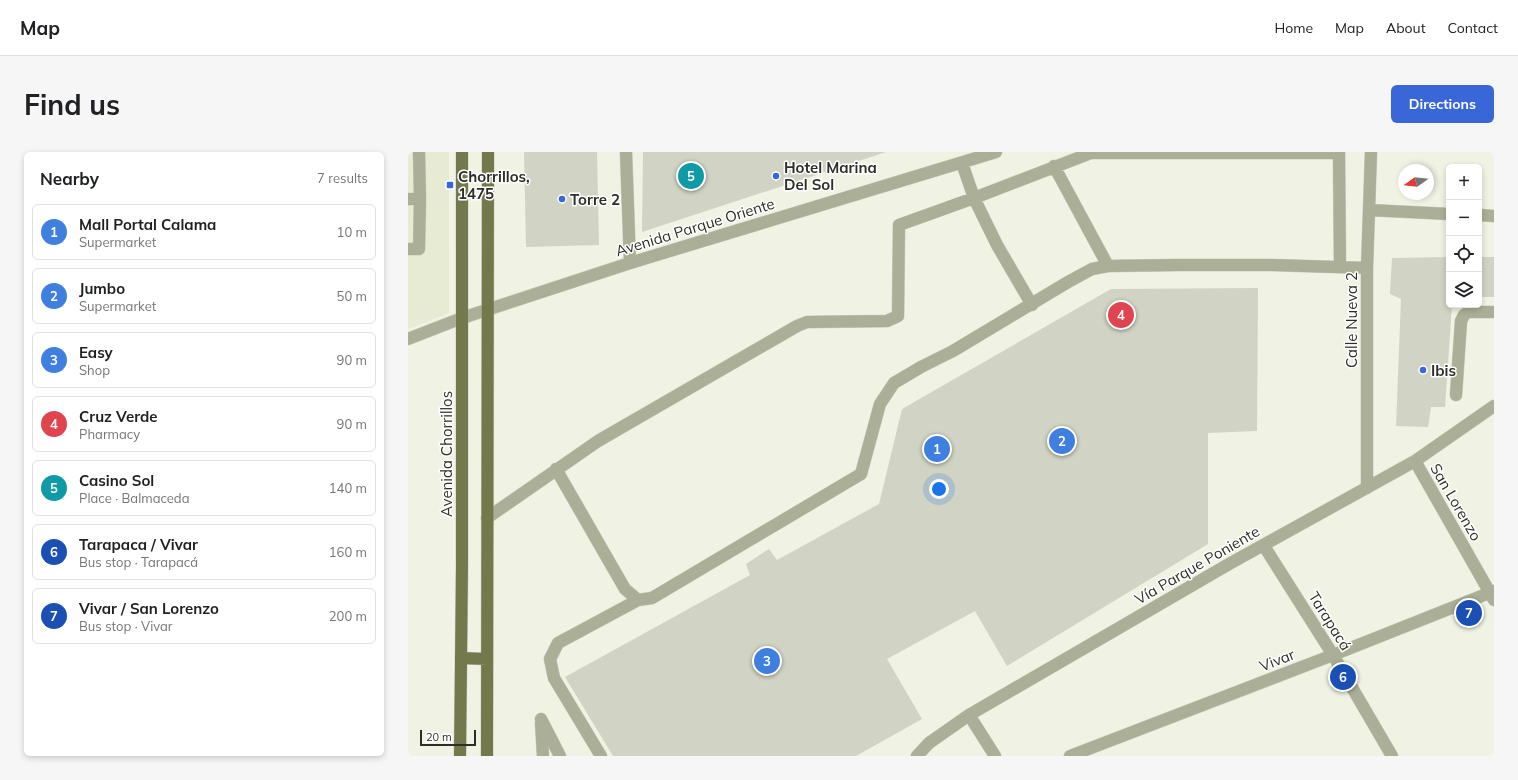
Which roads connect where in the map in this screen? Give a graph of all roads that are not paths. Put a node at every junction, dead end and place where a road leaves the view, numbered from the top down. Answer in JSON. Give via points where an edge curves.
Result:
{"nodes":[{"id":1,"x":419,"y":152,"type":"edge"},
{"id":2,"x":462,"y":152,"type":"edge"},
{"id":3,"x":488,"y":152,"type":"edge"},
{"id":4,"x":626,"y":152,"type":"edge"},
{"id":5,"x":990,"y":152,"type":"edge"},
{"id":6,"x":996,"y":152,"type":"edge"},
{"id":7,"x":1371,"y":152,"type":"edge"},
{"id":8,"x":962,"y":163,"type":"junction"},
{"id":9,"x":1054,"y":166,"type":"junction"},
{"id":10,"x":974,"y":198,"type":"junction"},
{"id":11,"x":414,"y":199,"type":"edge"},
{"id":12,"x":1369,"y":210,"type":"junction"},
{"id":13,"x":1446,"y":214,"type":"edge"},
{"id":14,"x":1482,"y":216,"type":"edge"},
{"id":15,"x":1494,"y":216,"type":"edge"},
{"id":16,"x":408,"y":249,"type":"edge"},
{"id":17,"x":630,"y":263,"type":"junction"},
{"id":18,"x":1108,"y":266,"type":"junction"},
{"id":19,"x":1340,"y":267,"type":"junction"},
{"id":20,"x":1367,"y":268,"type":"junction"},
{"id":21,"x":1032,"y":304,"type":"junction"},
{"id":22,"x":487,"y":310,"type":"junction"},
{"id":23,"x":1494,"y":312,"type":"edge"},
{"id":24,"x":462,"y":318,"type":"junction"},
{"id":25,"x":408,"y":339,"type":"edge"},
{"id":26,"x":1456,"y":395,"type":"dead end"},
{"id":27,"x":1494,"y":406,"type":"edge"},
{"id":28,"x":1415,"y":461,"type":"junction"},
{"id":29,"x":556,"y":470,"type":"junction"},
{"id":30,"x":1367,"y":488,"type":"junction"},
{"id":31,"x":487,"y":518,"type":"junction"},
{"id":32,"x":1264,"y":546,"type":"junction"},
{"id":33,"x":1492,"y":594,"type":"edge"},
{"id":34,"x":638,"y":600,"type":"junction"},
{"id":35,"x":1333,"y":655,"type":"junction"},
{"id":36,"x":461,"y":658,"type":"junction"},
{"id":37,"x":487,"y":659,"type":"junction"},
{"id":38,"x":969,"y":715,"type":"junction"},
{"id":39,"x":920,"y":754,"type":"edge"},
{"id":40,"x":460,"y":756,"type":"edge"},
{"id":41,"x":487,"y":756,"type":"edge"},
{"id":42,"x":543,"y":756,"type":"edge"},
{"id":43,"x":560,"y":756,"type":"edge"},
{"id":44,"x":601,"y":756,"type":"edge"},
{"id":45,"x":995,"y":756,"type":"edge"},
{"id":46,"x":1070,"y":756,"type":"edge"},
{"id":47,"x":1392,"y":756,"type":"edge"}],
"edges":[{"from":1,"to":11,"type":"street"},
{"from":2,"to":24,"type":"main road","name":"Avenida Chorrillos"},
{"from":3,"to":22,"type":"main road"},
{"from":4,"to":17,"type":"street"},
{"from":5,"to":8,"type":"street","name":"Avenida Parque Oriente"},
{"from":6,"to":8,"type":"street","name":"Avenida Parque Oriente"},
{"from":7,"to":12,"type":"street","name":"Calle Nueva 2"},
{"from":8,"to":10,"type":"street"},
{"from":8,"to":17,"type":"street","name":"Avenida Parque Oriente"},
{"from":9,"to":10,"type":"street"},
{"from":9,"to":18,"type":"street"},
{"from":9,"to":19,"type":"street","via":[[1091,153],[1339,153]]},
{"from":10,"to":21,"type":"street","via":[[997,245]]},
{"from":10,"to":29,"type":"street","via":[[899,225],[898,316],[887,321],[807,322],[796,326],[598,441]]},
{"from":11,"to":16,"type":"street","via":[[419,249]]},
{"from":12,"to":13,"type":"street"},
{"from":12,"to":20,"type":"street","name":"Calle Nueva 2"},
{"from":14,"to":15,"type":"street"},
{"from":17,"to":22,"type":"street","name":"Avenida Parque Oriente"},
{"from":18,"to":19,"type":"street"},
{"from":18,"to":21,"type":"street","via":[[1092,269]]},
{"from":19,"to":20,"type":"street"},
{"from":20,"to":30,"type":"street","name":"Calle Nueva 2"},
{"from":21,"to":34,"type":"street","via":[[894,383],[880,404],[861,474],[652,598]]},
{"from":22,"to":24,"type":"street","name":"Avenida Parque Oriente"},
{"from":22,"to":31,"type":"main road"},
{"from":23,"to":26,"type":"street","via":[[1468,312],[1461,321]]},
{"from":24,"to":25,"type":"street","name":"Avenida Parque Oriente"},
{"from":24,"to":36,"type":"main road","name":"Avenida Chorrillos"},
{"from":27,"to":28,"type":"street","name":"Vía Parque Poniente"},
{"from":28,"to":30,"type":"street","name":"Vía Parque Poniente"},
{"from":28,"to":33,"type":"street","name":"San Lorenzo"},
{"from":29,"to":31,"type":"street"},
{"from":29,"to":34,"type":"street","via":[[625,589]]},
{"from":30,"to":32,"type":"street","name":"Vía Parque Poniente"},
{"from":31,"to":37,"type":"main road"},
{"from":32,"to":35,"type":"street","name":"Tarapacá"},
{"from":32,"to":38,"type":"street","name":"Vía Parque Poniente"},
{"from":33,"to":35,"type":"street","name":"Vivar"},
{"from":34,"to":44,"type":"street","via":[[558,643],[550,659],[554,678]]},
{"from":35,"to":46,"type":"street","name":"Vivar"},
{"from":35,"to":47,"type":"street","name":"Tarapacá"},
{"from":36,"to":37,"type":"main road"},
{"from":36,"to":40,"type":"main road","name":"Avenida Chorrillos"},
{"from":37,"to":41,"type":"main road"},
{"from":38,"to":39,"type":"street","name":"Vía Parque Poniente","via":[[929,743]]},
{"from":38,"to":45,"type":"street"},
{"from":42,"to":43,"type":"street","via":[[541,719]]}]}
